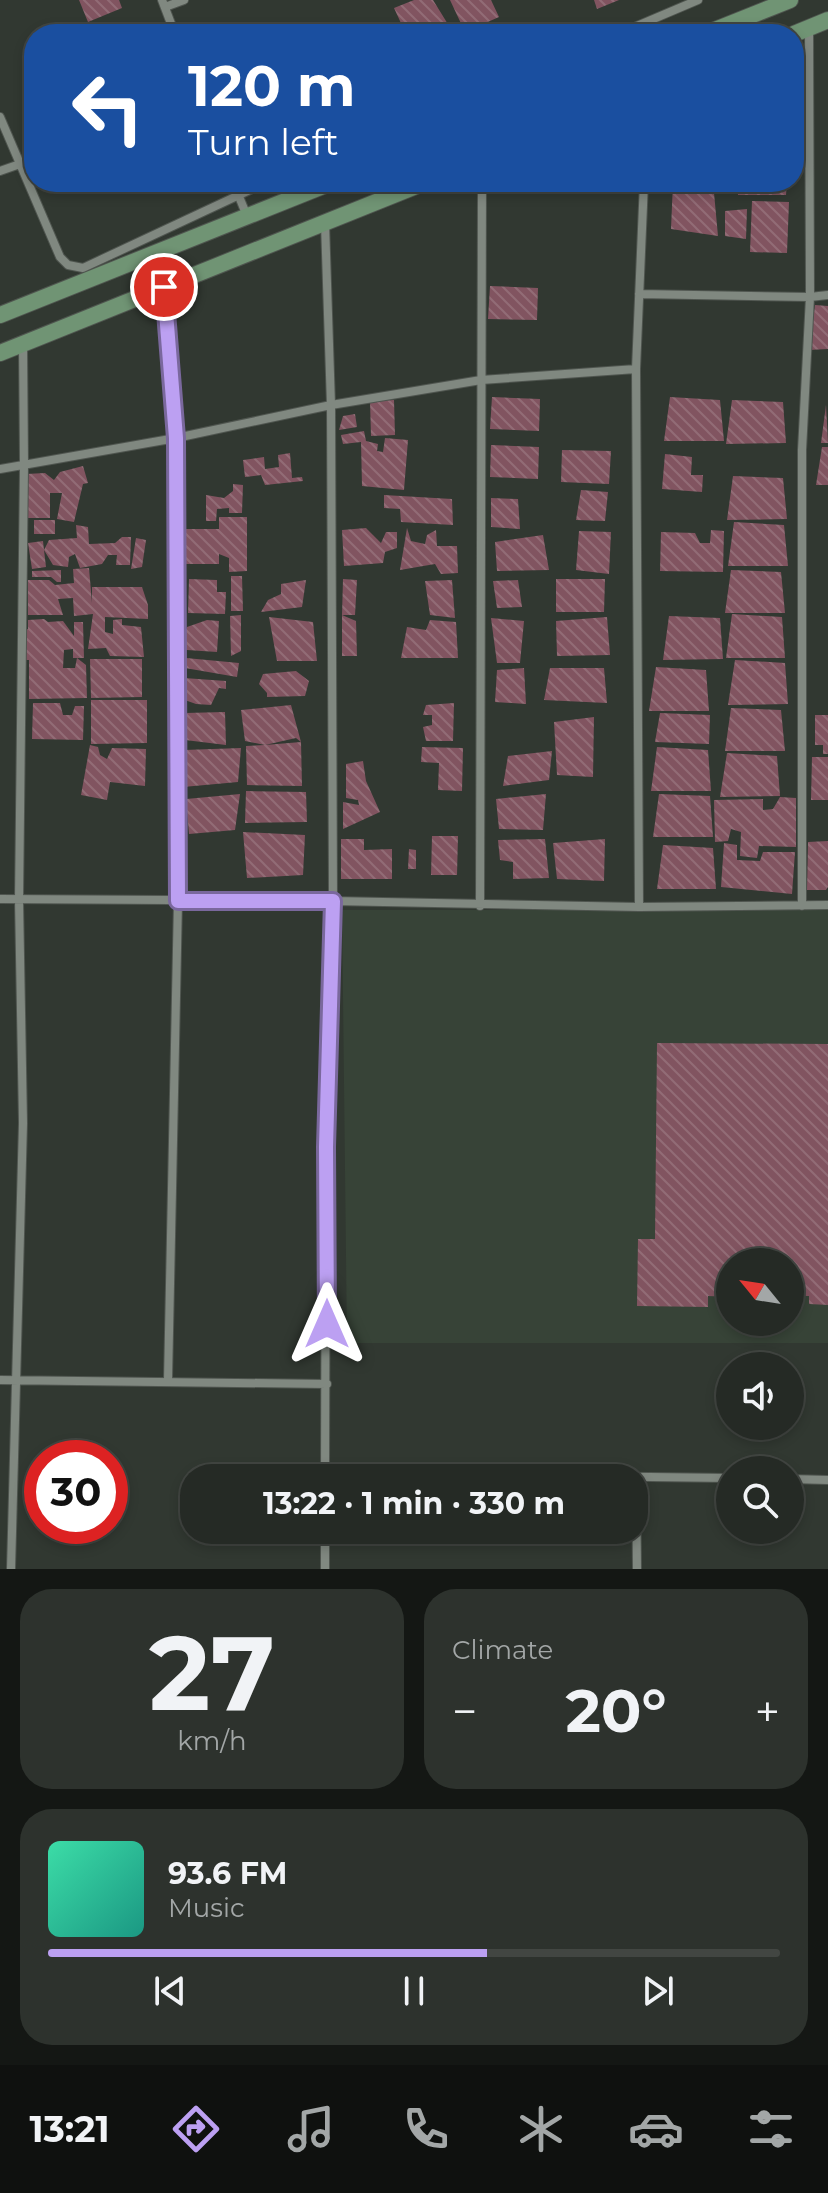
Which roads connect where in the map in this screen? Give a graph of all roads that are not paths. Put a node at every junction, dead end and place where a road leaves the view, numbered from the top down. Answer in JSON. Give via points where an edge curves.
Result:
{"nodes":[{"id":1,"x":184,"y":0,"type":"edge"},
{"id":2,"x":698,"y":0,"type":"edge"},
{"id":3,"x":790,"y":0,"type":"edge"},
{"id":4,"x":163,"y":4,"type":"edge"},
{"id":5,"x":828,"y":20,"type":"edge"},
{"id":6,"x":171,"y":24,"type":"edge"},
{"id":7,"x":642,"y":24,"type":"edge"},
{"id":8,"x":730,"y":24,"type":"edge"},
{"id":9,"x":804,"y":30,"type":"edge"},
{"id":10,"x":804,"y":98,"type":"edge"},
{"id":11,"x":0,"y":117,"type":"edge"},
{"id":12,"x":20,"y":164,"type":"junction"},
{"id":13,"x":0,"y":171,"type":"edge"},
{"id":14,"x":24,"y":173,"type":"edge"},
{"id":15,"x":32,"y":192,"type":"edge"},
{"id":16,"x":243,"y":192,"type":"edge"},
{"id":17,"x":308,"y":192,"type":"edge"},
{"id":18,"x":401,"y":192,"type":"edge"},
{"id":19,"x":482,"y":192,"type":"edge"},
{"id":20,"x":644,"y":192,"type":"edge"},
{"id":21,"x":238,"y":194,"type":"junction"},
{"id":22,"x":247,"y":216,"type":"junction"},
{"id":23,"x":325,"y":223,"type":"junction"},
{"id":24,"x":164,"y":287,"type":"junction"},
{"id":25,"x":639,"y":294,"type":"junction"},
{"id":26,"x":828,"y":295,"type":"edge"},
{"id":27,"x":810,"y":297,"type":"junction"},
{"id":28,"x":0,"y":315,"type":"edge"},
{"id":29,"x":23,"y":344,"type":"junction"},
{"id":30,"x":0,"y":353,"type":"edge"},
{"id":31,"x":636,"y":369,"type":"junction"},
{"id":32,"x":481,"y":380,"type":"junction"},
{"id":33,"x":331,"y":405,"type":"junction"},
{"id":34,"x":176,"y":438,"type":"junction"},
{"id":35,"x":24,"y":465,"type":"junction"},
{"id":36,"x":0,"y":469,"type":"edge"},
{"id":37,"x":0,"y":899,"type":"edge"},
{"id":38,"x":19,"y":900,"type":"junction"},
{"id":39,"x":178,"y":901,"type":"junction"},
{"id":40,"x":333,"y":901,"type":"junction"},
{"id":41,"x":828,"y":905,"type":"edge"},
{"id":42,"x":480,"y":906,"type":"junction"},
{"id":43,"x":802,"y":906,"type":"junction"},
{"id":44,"x":639,"y":907,"type":"junction"},
{"id":45,"x":0,"y":1380,"type":"edge"},
{"id":46,"x":15,"y":1380,"type":"junction"},
{"id":47,"x":168,"y":1380,"type":"junction"},
{"id":48,"x":327,"y":1384,"type":"junction"},
{"id":49,"x":325,"y":1464,"type":"edge"},
{"id":50,"x":648,"y":1477,"type":"edge"},
{"id":51,"x":716,"y":1478,"type":"edge"},
{"id":52,"x":804,"y":1479,"type":"edge"},
{"id":53,"x":828,"y":1480,"type":"edge"},
{"id":54,"x":325,"y":1544,"type":"edge"},
{"id":55,"x":637,"y":1544,"type":"edge"},
{"id":56,"x":11,"y":1569,"type":"edge"},
{"id":57,"x":325,"y":1569,"type":"edge"},
{"id":58,"x":637,"y":1569,"type":"edge"}],
"edges":[{"from":1,"to":4,"type":"street"},
{"from":2,"to":7,"type":"street"},
{"from":3,"to":8,"type":"main road"},
{"from":4,"to":6,"type":"street"},
{"from":5,"to":9,"type":"main road"},
{"from":10,"to":27,"type":"street"},
{"from":11,"to":12,"type":"street"},
{"from":12,"to":13,"type":"street"},
{"from":12,"to":14,"type":"street"},
{"from":15,"to":21,"type":"street","via":[[60,257],[83,268]]},
{"from":16,"to":21,"type":"street"},
{"from":17,"to":22,"type":"main road"},
{"from":18,"to":23,"type":"main road"},
{"from":19,"to":32,"type":"street"},
{"from":20,"to":25,"type":"street"},
{"from":21,"to":22,"type":"street"},
{"from":22,"to":28,"type":"main road"},
{"from":23,"to":24,"type":"main road"},
{"from":23,"to":33,"type":"street"},
{"from":24,"to":29,"type":"main road"},
{"from":24,"to":34,"type":"street"},
{"from":25,"to":27,"type":"street"},
{"from":25,"to":31,"type":"street"},
{"from":26,"to":27,"type":"street"},
{"from":27,"to":43,"type":"street","via":[[802,450]]},
{"from":29,"to":30,"type":"main road"},
{"from":29,"to":35,"type":"street"},
{"from":31,"to":32,"type":"street"},
{"from":31,"to":44,"type":"street"},
{"from":32,"to":33,"type":"street"},
{"from":32,"to":42,"type":"street"},
{"from":33,"to":34,"type":"street"},
{"from":33,"to":40,"type":"street"},
{"from":34,"to":35,"type":"street"},
{"from":34,"to":39,"type":"street"},
{"from":35,"to":36,"type":"street"},
{"from":35,"to":38,"type":"street"},
{"from":37,"to":38,"type":"street"},
{"from":38,"to":39,"type":"street"},
{"from":38,"to":46,"type":"street","via":[[23,1123]]},
{"from":39,"to":40,"type":"street"},
{"from":39,"to":47,"type":"street"},
{"from":40,"to":42,"type":"street"},
{"from":40,"to":48,"type":"street"},
{"from":41,"to":43,"type":"street"},
{"from":42,"to":44,"type":"street"},
{"from":43,"to":44,"type":"street"},
{"from":45,"to":46,"type":"street"},
{"from":46,"to":47,"type":"street"},
{"from":46,"to":56,"type":"street"},
{"from":47,"to":48,"type":"street"},
{"from":48,"to":49,"type":"street"},
{"from":50,"to":51,"type":"street"},
{"from":52,"to":53,"type":"street"},
{"from":54,"to":57,"type":"street"},
{"from":55,"to":58,"type":"street"}]}
